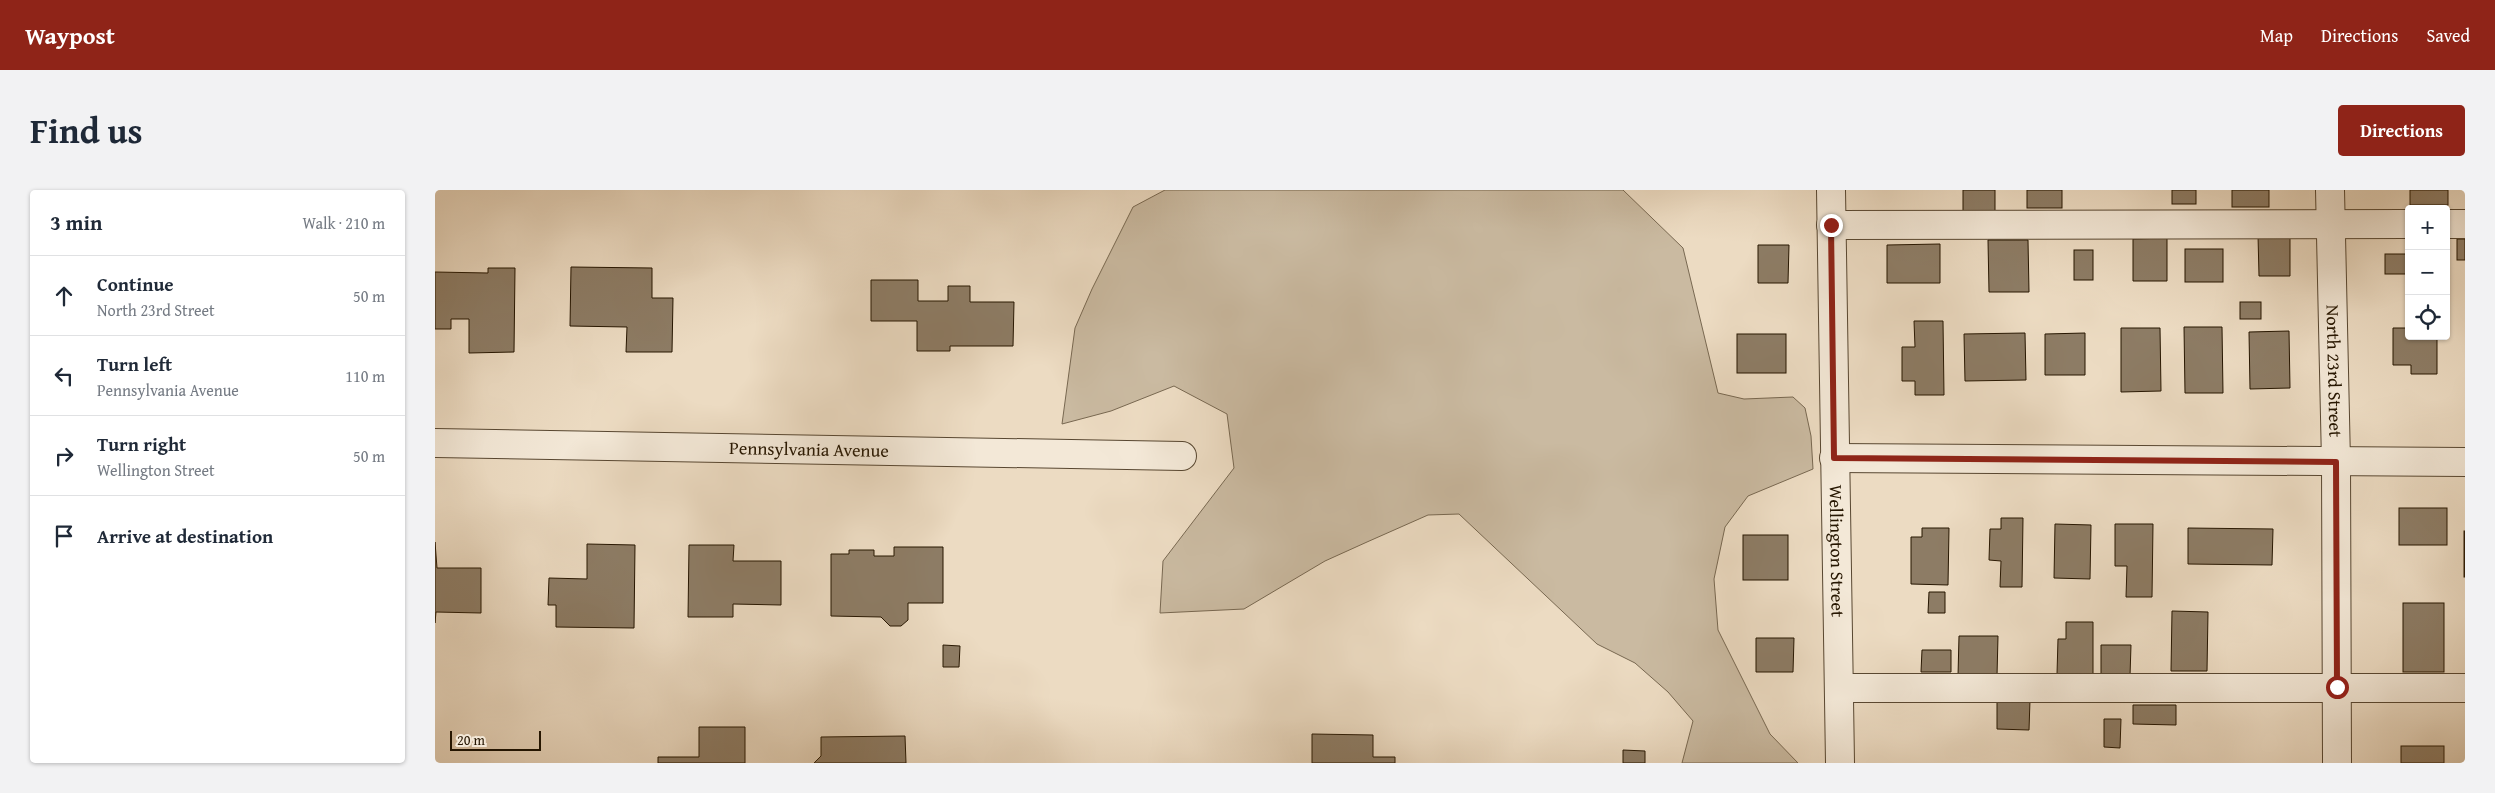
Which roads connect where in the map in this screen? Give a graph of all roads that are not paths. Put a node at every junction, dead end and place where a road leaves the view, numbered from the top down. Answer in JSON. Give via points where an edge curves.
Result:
{"nodes":[{"id":1,"x":1831,"y":190,"type":"edge"},
{"id":2,"x":2330,"y":190,"type":"edge"},
{"id":3,"x":2330,"y":223,"type":"junction"},
{"id":4,"x":2405,"y":224,"type":"edge"},
{"id":5,"x":2450,"y":224,"type":"edge"},
{"id":6,"x":2465,"y":224,"type":"edge"},
{"id":7,"x":1831,"y":225,"type":"junction"},
{"id":8,"x":435,"y":443,"type":"edge"},
{"id":9,"x":1182,"y":456,"type":"dead end"},
{"id":10,"x":1834,"y":458,"type":"junction"},
{"id":11,"x":2336,"y":462,"type":"junction"},
{"id":12,"x":2465,"y":462,"type":"edge"},
{"id":13,"x":2337,"y":687,"type":"junction"},
{"id":14,"x":1839,"y":688,"type":"junction"},
{"id":15,"x":2465,"y":688,"type":"edge"},
{"id":16,"x":1840,"y":763,"type":"edge"},
{"id":17,"x":2337,"y":763,"type":"edge"}],
"edges":[{"from":1,"to":7,"type":"street","name":"Wellington Street"},
{"from":2,"to":3,"type":"street","name":"North 23rd Street"},
{"from":3,"to":4,"type":"street"},
{"from":3,"to":7,"type":"street"},
{"from":3,"to":11,"type":"street","name":"North 23rd Street"},
{"from":5,"to":6,"type":"street"},
{"from":7,"to":10,"type":"street","name":"Wellington Street"},
{"from":8,"to":9,"type":"street","name":"Pennsylvania Avenue"},
{"from":10,"to":11,"type":"street"},
{"from":10,"to":14,"type":"street","name":"Wellington Street"},
{"from":11,"to":12,"type":"street"},
{"from":11,"to":13,"type":"street","name":"North 23rd Street"},
{"from":13,"to":14,"type":"street"},
{"from":13,"to":15,"type":"street"},
{"from":13,"to":17,"type":"street","name":"North 23rd Street"},
{"from":14,"to":16,"type":"street","name":"Wellington Street"}]}
